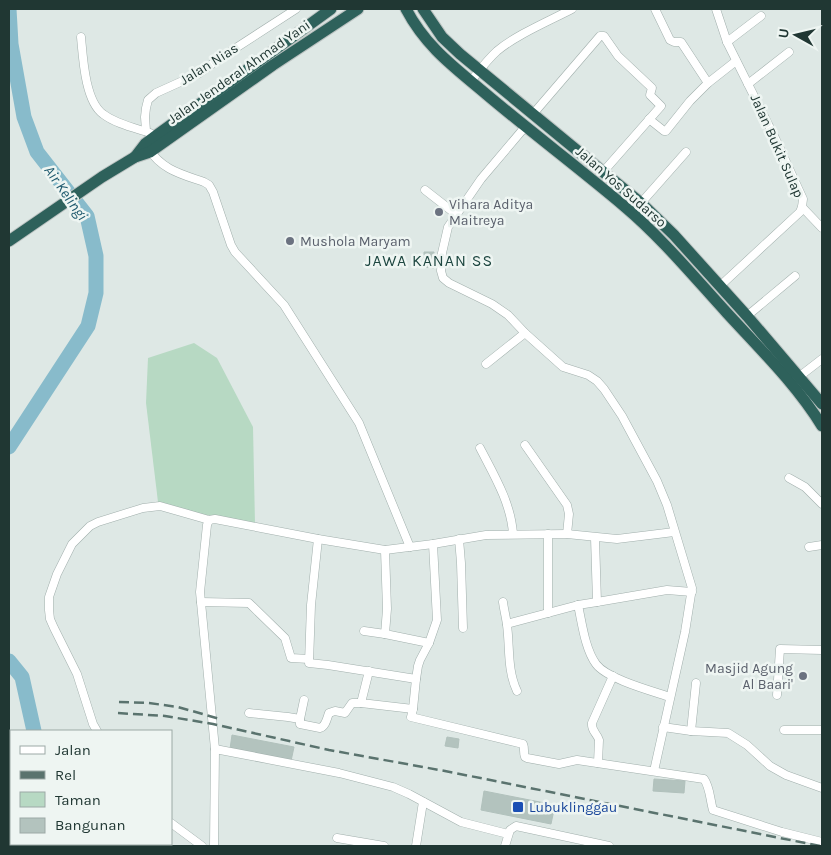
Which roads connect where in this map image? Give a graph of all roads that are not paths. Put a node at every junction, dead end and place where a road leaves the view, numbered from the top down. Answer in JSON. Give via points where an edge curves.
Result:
{"nodes":[{"id":1,"x":296,"y":9,"type":"edge"},
{"id":2,"x":331,"y":9,"type":"edge"},
{"id":3,"x":358,"y":9,"type":"edge"},
{"id":4,"x":406,"y":9,"type":"edge"},
{"id":5,"x":423,"y":9,"type":"edge"},
{"id":6,"x":572,"y":9,"type":"edge"},
{"id":7,"x":655,"y":9,"type":"edge"},
{"id":8,"x":716,"y":9,"type":"edge"},
{"id":9,"x":761,"y":16,"type":"dead end"},
{"id":10,"x":81,"y":37,"type":"dead end"},
{"id":11,"x":727,"y":42,"type":"junction"},
{"id":12,"x":789,"y":52,"type":"dead end"},
{"id":13,"x":736,"y":61,"type":"junction"},
{"id":14,"x":480,"y":69,"type":"junction"},
{"id":15,"x":471,"y":81,"type":"junction"},
{"id":16,"x":708,"y":83,"type":"junction"},
{"id":17,"x":748,"y":84,"type":"junction"},
{"id":18,"x":533,"y":114,"type":"junction"},
{"id":19,"x":649,"y":119,"type":"junction"},
{"id":20,"x":525,"y":127,"type":"junction"},
{"id":21,"x":152,"y":133,"type":"junction"},
{"id":22,"x":148,"y":148,"type":"junction"},
{"id":23,"x":686,"y":152,"type":"dead end"},
{"id":24,"x":603,"y":172,"type":"junction"},
{"id":25,"x":425,"y":190,"type":"dead end"},
{"id":26,"x":641,"y":203,"type":"junction"},
{"id":27,"x":802,"y":207,"type":"junction"},
{"id":28,"x":457,"y":215,"type":"junction"},
{"id":29,"x":822,"y":228,"type":"edge"},
{"id":30,"x":9,"y":241,"type":"edge"},
{"id":31,"x":795,"y":276,"type":"dead end"},
{"id":32,"x":720,"y":286,"type":"junction"},
{"id":33,"x":710,"y":294,"type":"junction"},
{"id":34,"x":747,"y":316,"type":"junction"},
{"id":35,"x":525,"y":333,"type":"junction"},
{"id":36,"x":822,"y":359,"type":"edge"},
{"id":37,"x":486,"y":364,"type":"dead end"},
{"id":38,"x":800,"y":376,"type":"junction"},
{"id":39,"x":822,"y":404,"type":"edge"},
{"id":40,"x":822,"y":426,"type":"edge"},
{"id":41,"x":525,"y":445,"type":"dead end"},
{"id":42,"x":480,"y":448,"type":"dead end"},
{"id":43,"x":789,"y":478,"type":"dead end"},
{"id":44,"x":822,"y":504,"type":"edge"},
{"id":45,"x":209,"y":520,"type":"junction"},
{"id":46,"x":674,"y":532,"type":"junction"},
{"id":47,"x":513,"y":534,"type":"junction"},
{"id":48,"x":548,"y":534,"type":"junction"},
{"id":49,"x":567,"y":534,"type":"junction"},
{"id":50,"x":595,"y":538,"type":"junction"},
{"id":51,"x":318,"y":539,"type":"junction"},
{"id":52,"x":459,"y":539,"type":"junction"},
{"id":53,"x":433,"y":544,"type":"junction"},
{"id":54,"x":822,"y":545,"type":"edge"},
{"id":55,"x":410,"y":547,"type":"junction"},
{"id":56,"x":809,"y":547,"type":"dead end"},
{"id":57,"x":384,"y":550,"type":"junction"},
{"id":58,"x":692,"y":592,"type":"junction"},
{"id":59,"x":201,"y":602,"type":"junction"},
{"id":60,"x":503,"y":602,"type":"dead end"},
{"id":61,"x":596,"y":602,"type":"junction"},
{"id":62,"x":578,"y":605,"type":"junction"},
{"id":63,"x":548,"y":613,"type":"junction"},
{"id":64,"x":507,"y":624,"type":"junction"},
{"id":65,"x":463,"y":628,"type":"dead end"},
{"id":66,"x":364,"y":630,"type":"dead end"},
{"id":67,"x":385,"y":634,"type":"junction"},
{"id":68,"x":430,"y":643,"type":"junction"},
{"id":69,"x":822,"y":650,"type":"edge"},
{"id":70,"x":309,"y":659,"type":"junction"},
{"id":71,"x":369,"y":671,"type":"junction"},
{"id":72,"x":613,"y":676,"type":"junction"},
{"id":73,"x":416,"y":679,"type":"junction"},
{"id":74,"x":696,"y":683,"type":"dead end"},
{"id":75,"x":516,"y":691,"type":"dead end"},
{"id":76,"x":777,"y":696,"type":"dead end"},
{"id":77,"x":670,"y":697,"type":"junction"},
{"id":78,"x":304,"y":700,"type":"dead end"},
{"id":79,"x":361,"y":703,"type":"junction"},
{"id":80,"x":413,"y":709,"type":"junction"},
{"id":81,"x":250,"y":713,"type":"dead end"},
{"id":82,"x":300,"y":719,"type":"junction"},
{"id":83,"x":663,"y":727,"type":"junction"},
{"id":84,"x":96,"y":730,"type":"edge"},
{"id":85,"x":784,"y":730,"type":"dead end"},
{"id":86,"x":822,"y":730,"type":"edge"},
{"id":87,"x":691,"y":731,"type":"junction"},
{"id":88,"x":215,"y":749,"type":"junction"},
{"id":89,"x":598,"y":764,"type":"junction"},
{"id":90,"x":654,"y":770,"type":"junction"},
{"id":91,"x":822,"y":788,"type":"edge"},
{"id":92,"x":423,"y":802,"type":"junction"},
{"id":93,"x":172,"y":824,"type":"edge"},
{"id":94,"x":508,"y":834,"type":"junction"},
{"id":95,"x":337,"y":838,"type":"dead end"},
{"id":96,"x":822,"y":842,"type":"edge"},
{"id":97,"x":202,"y":846,"type":"edge"},
{"id":98,"x":214,"y":846,"type":"edge"},
{"id":99,"x":384,"y":846,"type":"edge"},
{"id":100,"x":416,"y":846,"type":"edge"},
{"id":101,"x":506,"y":846,"type":"edge"},
{"id":102,"x":609,"y":846,"type":"edge"}],
"edges":[{"from":1,"to":21,"type":"street","name":"Jalan Nias","via":[[198,74],[156,93],[148,100],[145,117]]},
{"from":2,"to":21,"type":"highway","name":"Jalan Jenderal Ahmad Yani"},
{"from":3,"to":22,"type":"highway","name":"Jalan Jenderal Ahmad Yani"},
{"from":4,"to":15,"type":"highway","name":"Jalan Yos Sudarso","via":[[431,46]]},
{"from":5,"to":14,"type":"highway","name":"Jalan Yos Sudarso","via":[[442,37]]},
{"from":6,"to":14,"type":"street","via":[[508,44]]},
{"from":7,"to":16,"type":"street","via":[[670,40],[681,42]]},
{"from":8,"to":11,"type":"street","name":"Jalan Bukit Sulap"},
{"from":9,"to":11,"type":"street"},
{"from":10,"to":21,"type":"street","via":[[84,71],[96,107],[103,115],[120,123]]},
{"from":11,"to":13,"type":"street","name":"Jalan Bukit Sulap"},
{"from":12,"to":17,"type":"street"},
{"from":13,"to":16,"type":"street"},
{"from":13,"to":17,"type":"street","name":"Jalan Bukit Sulap"},
{"from":14,"to":15,"type":"street"},
{"from":14,"to":18,"type":"highway","name":"Jalan Yos Sudarso"},
{"from":15,"to":20,"type":"highway","name":"Jalan Yos Sudarso"},
{"from":16,"to":19,"type":"street","via":[[665,132]]},
{"from":17,"to":27,"type":"street","name":"Jalan Bukit Sulap","via":[[802,199]]},
{"from":18,"to":19,"type":"street","via":[[602,35],[618,56],[652,88],[650,95],[661,106]]},
{"from":18,"to":24,"type":"highway","name":"Jalan Yos Sudarso"},
{"from":19,"to":24,"type":"street"},
{"from":20,"to":28,"type":"street","via":[[481,179]]},
{"from":20,"to":33,"type":"highway","name":"Jalan Yos Sudarso","via":[[626,208]]},
{"from":21,"to":22,"type":"highway","name":"Jalan Jenderal Ahmad Yani"},
{"from":22,"to":30,"type":"highway","name":"Jalan Jenderal Ahmad Yani"},
{"from":22,"to":55,"type":"street","via":[[165,167],[204,182],[213,192],[233,248],[284,305],[359,423]]},
{"from":23,"to":26,"type":"street"},
{"from":24,"to":26,"type":"highway","name":"Jalan Yos Sudarso"},
{"from":25,"to":28,"type":"street"},
{"from":26,"to":32,"type":"highway","name":"Jalan Yos Sudarso"},
{"from":27,"to":29,"type":"street"},
{"from":27,"to":32,"type":"street","name":"Jalan Bukit Sulap"},
{"from":28,"to":35,"type":"street","via":[[448,227],[442,253],[443,278],[508,314]]},
{"from":31,"to":34,"type":"street"},
{"from":32,"to":33,"type":"highway"},
{"from":32,"to":34,"type":"highway","name":"Jalan Yos Sudarso"},
{"from":33,"to":40,"type":"highway","name":"Jalan Yos Sudarso","via":[[791,383]]},
{"from":34,"to":38,"type":"highway","name":"Jalan Yos Sudarso"},
{"from":35,"to":37,"type":"street"},
{"from":35,"to":46,"type":"street","via":[[562,367],[588,375],[604,389],[657,481]]},
{"from":36,"to":38,"type":"street"},
{"from":38,"to":39,"type":"highway","name":"Jalan Yos Sudarso"},
{"from":41,"to":49,"type":"street","via":[[567,505]]},
{"from":42,"to":47,"type":"street","via":[[502,492],[512,520]]},
{"from":43,"to":44,"type":"street","via":[[805,487]]},
{"from":45,"to":51,"type":"street"},
{"from":45,"to":59,"type":"street","via":[[200,586]]},
{"from":45,"to":84,"type":"street","via":[[160,506],[143,508],[90,526],[72,544],[49,596],[50,619],[77,674]]},
{"from":46,"to":50,"type":"street","via":[[617,539]]},
{"from":46,"to":58,"type":"street"},
{"from":47,"to":48,"type":"street"},
{"from":47,"to":52,"type":"street"},
{"from":48,"to":49,"type":"street"},
{"from":48,"to":63,"type":"street"},
{"from":49,"to":50,"type":"street"},
{"from":50,"to":61,"type":"street"},
{"from":51,"to":57,"type":"street"},
{"from":51,"to":70,"type":"street"},
{"from":52,"to":53,"type":"street"},
{"from":52,"to":65,"type":"street"},
{"from":53,"to":55,"type":"street"},
{"from":53,"to":68,"type":"street","via":[[437,613]]},
{"from":54,"to":56,"type":"street"},
{"from":55,"to":57,"type":"street"},
{"from":57,"to":67,"type":"street"},
{"from":58,"to":61,"type":"street","via":[[667,590]]},
{"from":58,"to":77,"type":"street"},
{"from":59,"to":70,"type":"street","via":[[249,604],[285,638],[291,658]]},
{"from":59,"to":88,"type":"street"},
{"from":60,"to":64,"type":"street"},
{"from":61,"to":62,"type":"street"},
{"from":62,"to":63,"type":"street"},
{"from":62,"to":72,"type":"street","via":[[589,651],[597,665]]},
{"from":63,"to":64,"type":"street"},
{"from":64,"to":75,"type":"street","via":[[510,668]]},
{"from":66,"to":67,"type":"street"},
{"from":67,"to":68,"type":"street"},
{"from":68,"to":73,"type":"street","via":[[420,660]]},
{"from":69,"to":76,"type":"street","via":[[780,648]]},
{"from":70,"to":71,"type":"street","via":[[310,664]]},
{"from":71,"to":73,"type":"street"},
{"from":71,"to":79,"type":"street"},
{"from":72,"to":77,"type":"street"},
{"from":72,"to":89,"type":"street","via":[[592,723],[592,730],[599,740]]},
{"from":73,"to":80,"type":"street"},
{"from":74,"to":87,"type":"street"},
{"from":77,"to":83,"type":"street"},
{"from":78,"to":82,"type":"street"},
{"from":79,"to":80,"type":"street"},
{"from":79,"to":82,"type":"street","via":[[352,703],[345,713],[330,713],[320,728],[300,724]]},
{"from":80,"to":89,"type":"street","via":[[411,717],[523,744],[527,758],[559,764],[577,760]]},
{"from":81,"to":82,"type":"street"},
{"from":83,"to":87,"type":"street"},
{"from":83,"to":90,"type":"street"},
{"from":85,"to":86,"type":"street"},
{"from":87,"to":91,"type":"street","via":[[728,733],[770,766]]},
{"from":88,"to":92,"type":"street","via":[[339,773],[393,787]]},
{"from":88,"to":98,"type":"street"},
{"from":89,"to":90,"type":"street"},
{"from":90,"to":96,"type":"street","via":[[704,779],[713,810]]},
{"from":92,"to":94,"type":"street","via":[[461,822]]},
{"from":92,"to":100,"type":"street"},
{"from":93,"to":97,"type":"street"},
{"from":94,"to":101,"type":"street"},
{"from":94,"to":102,"type":"street","via":[[516,826]]},
{"from":95,"to":99,"type":"street"}]}
